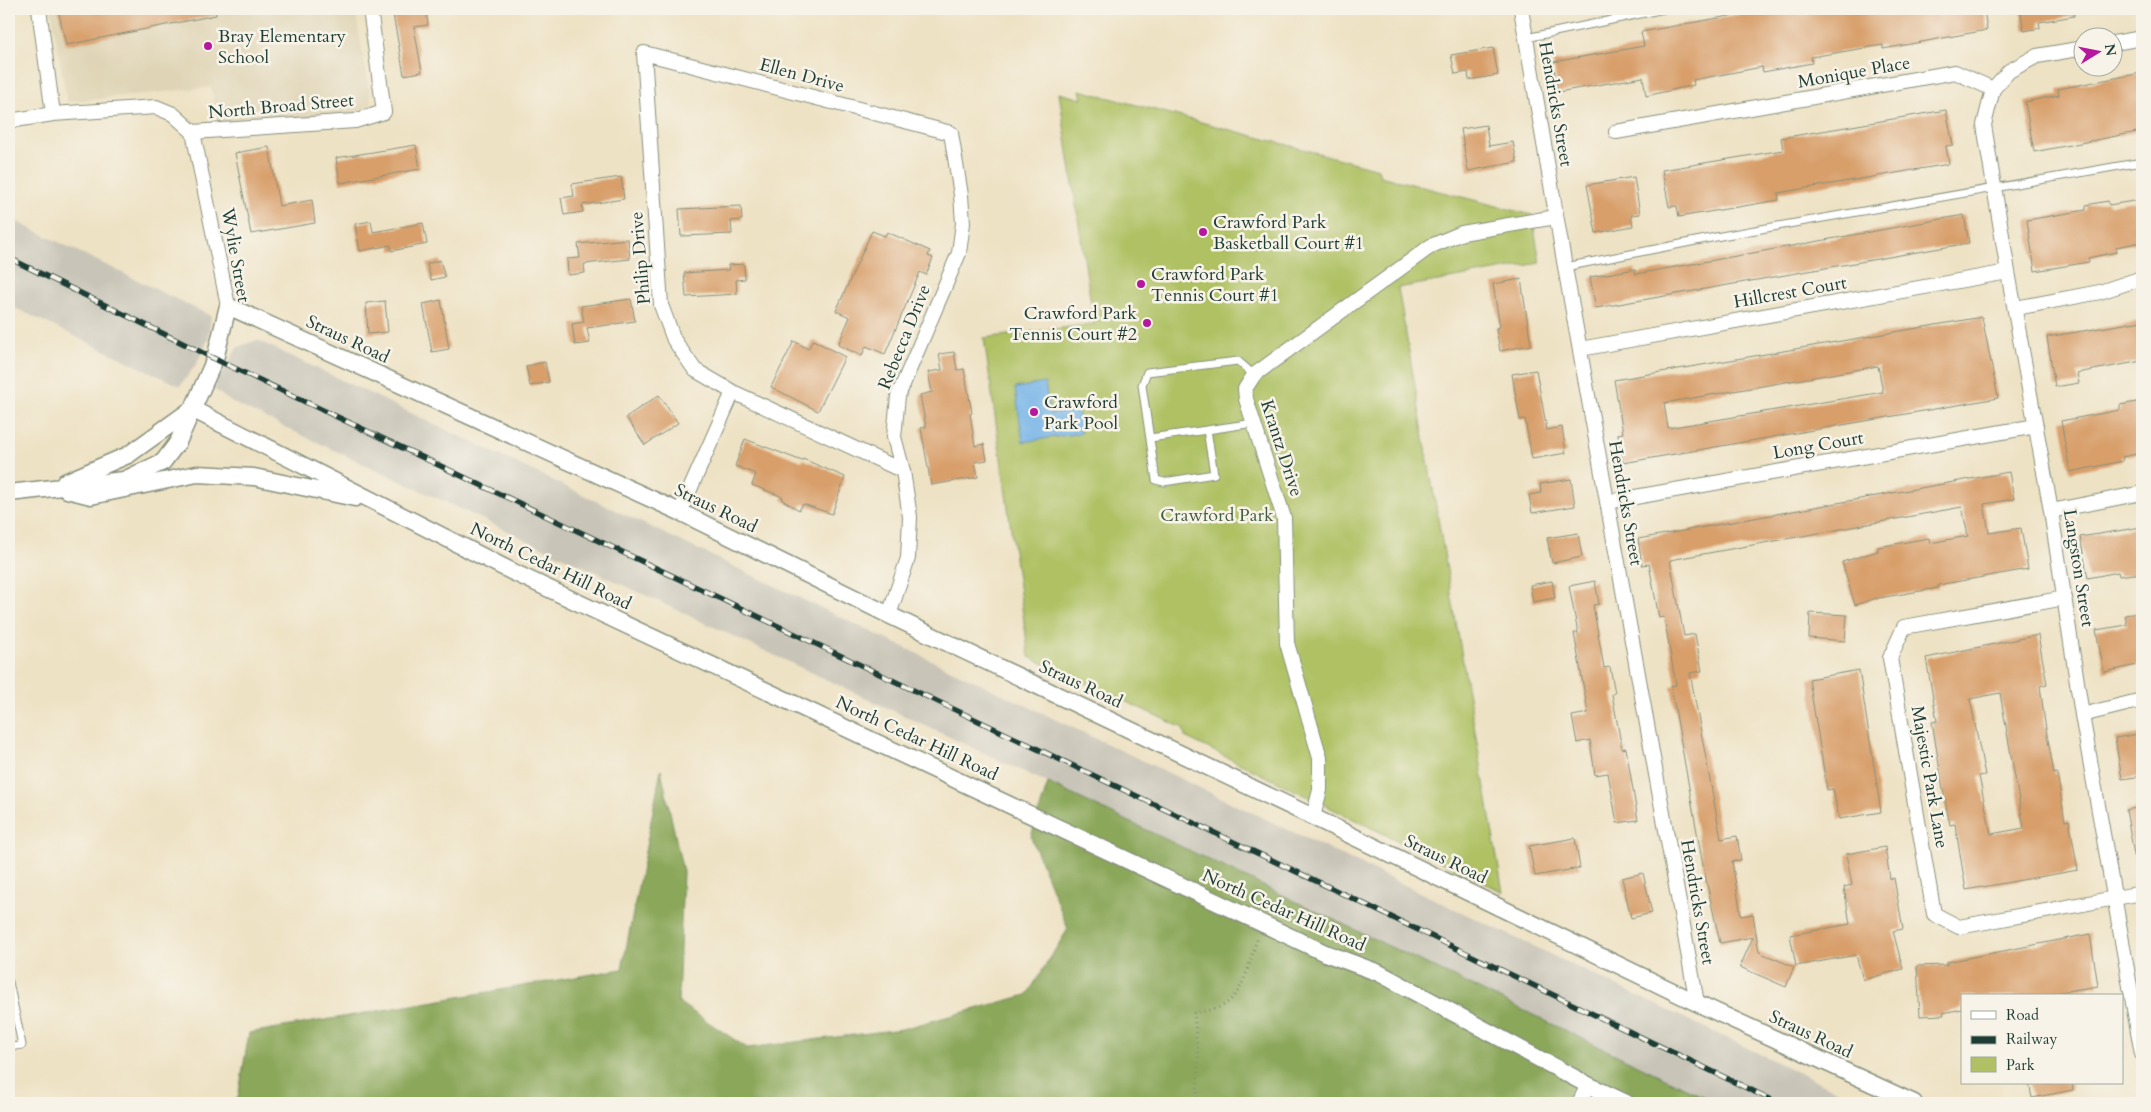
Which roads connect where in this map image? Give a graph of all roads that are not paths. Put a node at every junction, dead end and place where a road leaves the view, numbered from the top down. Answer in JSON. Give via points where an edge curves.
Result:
{"nodes":[{"id":1,"x":40,"y":9,"type":"edge"},
{"id":2,"x":370,"y":9,"type":"edge"},
{"id":3,"x":1521,"y":9,"type":"edge"},
{"id":4,"x":1664,"y":9,"type":"edge"},
{"id":5,"x":1526,"y":38,"type":"junction"},
{"id":6,"x":2142,"y":38,"type":"edge"},
{"id":7,"x":2124,"y":41,"type":"edge"},
{"id":8,"x":2074,"y":50,"type":"edge"},
{"id":9,"x":644,"y":53,"type":"joint"},
{"id":10,"x":1993,"y":89,"type":"junction"},
{"id":11,"x":53,"y":114,"type":"junction"},
{"id":12,"x":9,"y":121,"type":"edge"},
{"id":13,"x":193,"y":132,"type":"junction"},
{"id":14,"x":1616,"y":132,"type":"dead end"},
{"id":15,"x":951,"y":133,"type":"joint"},
{"id":16,"x":2142,"y":162,"type":"edge"},
{"id":17,"x":1995,"y":187,"type":"junction"},
{"id":18,"x":1556,"y":217,"type":"junction"},
{"id":19,"x":1565,"y":267,"type":"junction"},
{"id":20,"x":2008,"y":272,"type":"junction"},
{"id":21,"x":2142,"y":278,"type":"edge"},
{"id":22,"x":228,"y":306,"type":"junction"},
{"id":23,"x":2016,"y":308,"type":"junction"},
{"id":24,"x":1580,"y":349,"type":"junction"},
{"id":25,"x":1254,"y":375,"type":"junction"},
{"id":26,"x":733,"y":392,"type":"junction"},
{"id":27,"x":192,"y":409,"type":"junction"},
{"id":28,"x":1254,"y":423,"type":"junction"},
{"id":29,"x":2036,"y":426,"type":"junction"},
{"id":30,"x":1207,"y":430,"type":"junction"},
{"id":31,"x":1150,"y":438,"type":"junction"},
{"id":32,"x":903,"y":471,"type":"junction"},
{"id":33,"x":56,"y":486,"type":"junction"},
{"id":34,"x":2142,"y":492,"type":"edge"},
{"id":35,"x":9,"y":494,"type":"edge"},
{"id":36,"x":1607,"y":502,"type":"junction"},
{"id":37,"x":379,"y":503,"type":"junction"},
{"id":38,"x":2051,"y":511,"type":"junction"},
{"id":39,"x":680,"y":512,"type":"junction"},
{"id":40,"x":2065,"y":598,"type":"junction"},
{"id":41,"x":889,"y":615,"type":"junction"},
{"id":42,"x":2142,"y":700,"type":"edge"},
{"id":43,"x":2082,"y":715,"type":"junction"},
{"id":44,"x":1313,"y":817,"type":"junction"},
{"id":45,"x":2142,"y":893,"type":"edge"},
{"id":46,"x":2115,"y":898,"type":"junction"},
{"id":47,"x":9,"y":982,"type":"edge"},
{"id":48,"x":1697,"y":1004,"type":"junction"},
{"id":49,"x":9,"y":1047,"type":"edge"},
{"id":50,"x":2142,"y":1054,"type":"edge"},
{"id":51,"x":1588,"y":1085,"type":"junction"},
{"id":52,"x":1579,"y":1103,"type":"edge"},
{"id":53,"x":1626,"y":1103,"type":"edge"},
{"id":54,"x":1914,"y":1103,"type":"edge"}],
"edges":[{"from":1,"to":11,"type":"street"},
{"from":2,"to":13,"type":"street","name":"North Broad Street","via":[[384,112],[355,121]]},
{"from":3,"to":5,"type":"street","name":"Hendricks Street"},
{"from":4,"to":5,"type":"lane"},
{"from":5,"to":18,"type":"street","name":"Hendricks Street"},
{"from":6,"to":7,"type":"street"},
{"from":8,"to":10,"type":"street","via":[[2037,56],[2009,71]]},
{"from":9,"to":15,"type":"street","name":"Ellen Drive"},
{"from":9,"to":26,"type":"street","name":"Philip Drive","via":[[661,306],[674,340],[695,370]]},
{"from":10,"to":14,"type":"street","name":"Monique Place","via":[[1954,72]]},
{"from":10,"to":17,"type":"street","name":"Langston Street","via":[[1984,125]]},
{"from":11,"to":12,"type":"street","name":"North Broad Street"},
{"from":11,"to":13,"type":"street","name":"North Broad Street","via":[[156,107],[172,114]]},
{"from":13,"to":22,"type":"street","name":"Wylie Street"},
{"from":15,"to":32,"type":"street","name":"Rebecca Drive","via":[[962,214],[959,253],[898,396],[894,437]]},
{"from":16,"to":17,"type":"lane"},
{"from":17,"to":19,"type":"lane"},
{"from":17,"to":20,"type":"street","name":"Langston Street"},
{"from":18,"to":19,"type":"street","name":"Hendricks Street"},
{"from":18,"to":25,"type":"street","via":[[1462,233],[1431,246]]},
{"from":19,"to":24,"type":"street","name":"Hendricks Street"},
{"from":20,"to":23,"type":"street","name":"Langston Street"},
{"from":20,"to":24,"type":"street","name":"Hillcrest Court"},
{"from":21,"to":23,"type":"street","via":[[2100,292]]},
{"from":22,"to":27,"type":"street","name":"Wylie Street","via":[[215,359]]},
{"from":22,"to":39,"type":"street","name":"Straus Road"},
{"from":23,"to":29,"type":"street","name":"Langston Street"},
{"from":24,"to":36,"type":"street","name":"Hendricks Street"},
{"from":25,"to":28,"type":"street","name":"Krantz Drive","via":[[1245,389]]},
{"from":25,"to":31,"type":"lane","via":[[1238,361],[1147,372],[1142,385]]},
{"from":26,"to":32,"type":"street","name":"Philip Drive"},
{"from":26,"to":39,"type":"street"},
{"from":27,"to":33,"type":"street","via":[[128,455]]},
{"from":27,"to":33,"type":"street","name":"Wylie Street","via":[[178,442],[162,462],[124,480]]},
{"from":27,"to":37,"type":"street","name":"North Cedar Hill Road"},
{"from":28,"to":30,"type":"lane"},
{"from":28,"to":44,"type":"street","name":"Krantz Drive","via":[[1284,518],[1287,643],[1320,758],[1320,790]]},
{"from":29,"to":36,"type":"street","name":"Long Court"},
{"from":29,"to":38,"type":"street","name":"Langston Street"},
{"from":30,"to":31,"type":"lane"},
{"from":30,"to":31,"type":"lane","via":[[1214,474],[1164,482],[1156,480]]},
{"from":32,"to":41,"type":"street","name":"Rebecca Drive","via":[[910,517],[908,558]]},
{"from":33,"to":35,"type":"street"},
{"from":33,"to":37,"type":"street","via":[[91,496],[197,474],[254,477]]},
{"from":34,"to":38,"type":"street"},
{"from":36,"to":48,"type":"street","name":"Hendricks Street"},
{"from":37,"to":51,"type":"street","name":"North Cedar Hill Road","via":[[513,572],[1325,953],[1379,973]]},
{"from":38,"to":40,"type":"street","name":"Langston Street"},
{"from":39,"to":41,"type":"street","name":"Straus Road"},
{"from":40,"to":43,"type":"street","name":"Langston Street"},
{"from":40,"to":46,"type":"street","name":"Majestic Park Lane","via":[[1904,627],[1890,658],[1934,914],[1959,927]]},
{"from":41,"to":44,"type":"street","name":"Straus Road"},
{"from":42,"to":43,"type":"street"},
{"from":43,"to":46,"type":"street","name":"Langston Street"},
{"from":44,"to":48,"type":"street","name":"Straus Road"},
{"from":45,"to":46,"type":"street"},
{"from":46,"to":50,"type":"street","name":"Langston Street"},
{"from":47,"to":49,"type":"lane","via":[[22,1045]]},
{"from":48,"to":54,"type":"street","name":"Straus Road"},
{"from":51,"to":52,"type":"street"},
{"from":51,"to":53,"type":"street","name":"North Cedar Hill Road"}]}
